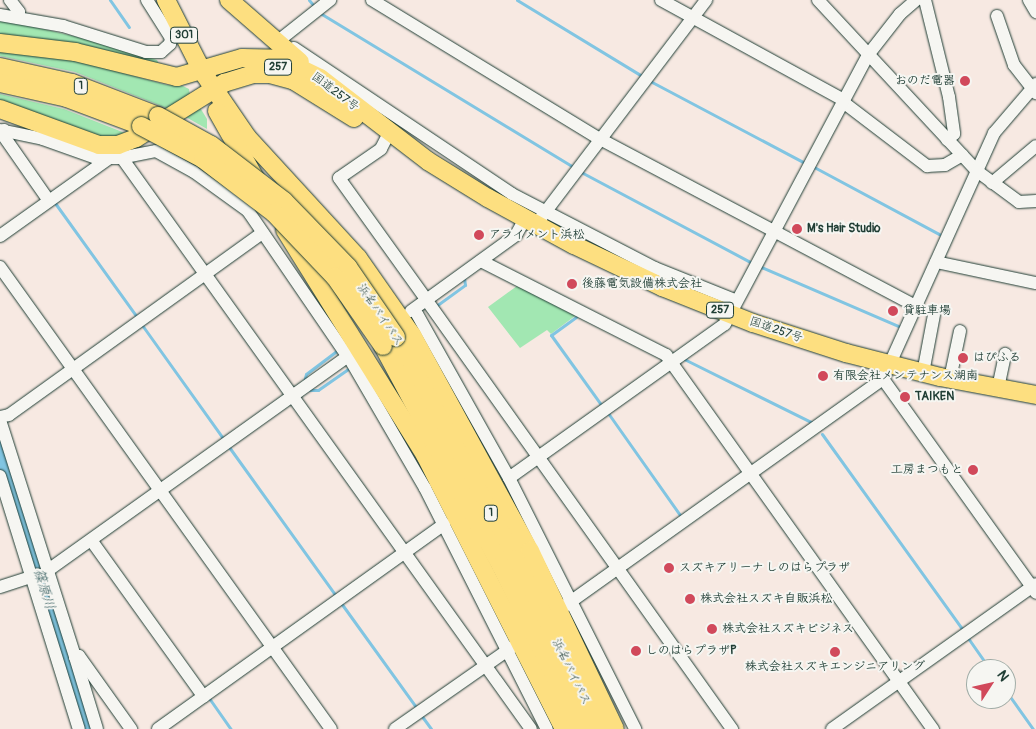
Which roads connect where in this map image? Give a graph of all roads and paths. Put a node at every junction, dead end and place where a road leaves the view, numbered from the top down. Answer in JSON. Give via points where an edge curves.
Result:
{"nodes":[{"id":1,"x":10,"y":0,"type":"edge"},
{"id":2,"x":147,"y":0,"type":"edge"},
{"id":3,"x":166,"y":0,"type":"edge"},
{"id":4,"x":229,"y":0,"type":"edge"},
{"id":5,"x":240,"y":0,"type":"edge"},
{"id":6,"x":330,"y":0,"type":"edge"},
{"id":7,"x":372,"y":0,"type":"edge"},
{"id":8,"x":661,"y":0,"type":"edge"},
{"id":9,"x":706,"y":0,"type":"edge"},
{"id":10,"x":818,"y":0,"type":"edge"},
{"id":11,"x":916,"y":0,"type":"edge"},
{"id":12,"x":925,"y":0,"type":"edge"},
{"id":13,"x":1029,"y":0,"type":"edge"},
{"id":14,"x":1036,"y":12,"type":"edge"},
{"id":15,"x":0,"y":15,"type":"edge"},
{"id":16,"x":997,"y":16,"type":"dead end"},
{"id":17,"x":18,"y":18,"type":"junction"},
{"id":18,"x":692,"y":19,"type":"junction"},
{"id":19,"x":279,"y":40,"type":"junction"},
{"id":20,"x":0,"y":43,"type":"edge"},
{"id":21,"x":868,"y":55,"type":"junction"},
{"id":22,"x":0,"y":67,"type":"edge"},
{"id":23,"x":202,"y":70,"type":"junction"},
{"id":24,"x":320,"y":78,"type":"junction"},
{"id":25,"x":0,"y":84,"type":"edge"},
{"id":26,"x":1035,"y":88,"type":"edge"},
{"id":27,"x":211,"y":89,"type":"junction"},
{"id":28,"x":844,"y":101,"type":"junction"},
{"id":29,"x":0,"y":109,"type":"edge"},
{"id":30,"x":343,"y":112,"type":"junction"},
{"id":31,"x":2,"y":130,"type":"edge"},
{"id":32,"x":387,"y":137,"type":"junction"},
{"id":33,"x":600,"y":139,"type":"junction"},
{"id":34,"x":947,"y":140,"type":"junction"},
{"id":35,"x":1036,"y":146,"type":"edge"},
{"id":36,"x":962,"y":155,"type":"junction"},
{"id":37,"x":122,"y":158,"type":"junction"},
{"id":38,"x":108,"y":159,"type":"junction"},
{"id":39,"x":428,"y":160,"type":"junction"},
{"id":40,"x":977,"y":171,"type":"junction"},
{"id":41,"x":992,"y":183,"type":"junction"},
{"id":42,"x":50,"y":201,"type":"junction"},
{"id":43,"x":1036,"y":201,"type":"edge"},
{"id":44,"x":536,"y":219,"type":"junction"},
{"id":45,"x":774,"y":231,"type":"junction"},
{"id":46,"x":262,"y":233,"type":"junction"},
{"id":47,"x":0,"y":236,"type":"edge"},
{"id":48,"x":481,"y":261,"type":"junction"},
{"id":49,"x":936,"y":262,"type":"junction"},
{"id":50,"x":0,"y":267,"type":"edge"},
{"id":51,"x":205,"y":274,"type":"junction"},
{"id":52,"x":459,"y":276,"type":"junction"},
{"id":53,"x":1036,"y":283,"type":"edge"},
{"id":54,"x":426,"y":300,"type":"junction"},
{"id":55,"x":916,"y":306,"type":"junction"},
{"id":56,"x":734,"y":308,"type":"junction"},
{"id":57,"x":934,"y":314,"type":"dead end"},
{"id":58,"x":402,"y":324,"type":"junction"},
{"id":59,"x":960,"y":331,"type":"dead end"},
{"id":60,"x":353,"y":353,"type":"junction"},
{"id":61,"x":1005,"y":354,"type":"dead end"},
{"id":62,"x":671,"y":362,"type":"junction"},
{"id":63,"x":73,"y":369,"type":"junction"},
{"id":64,"x":886,"y":372,"type":"junction"},
{"id":65,"x":922,"y":373,"type":"junction"},
{"id":66,"x":950,"y":379,"type":"junction"},
{"id":67,"x":998,"y":388,"type":"junction"},
{"id":68,"x":1036,"y":395,"type":"edge"},
{"id":69,"x":293,"y":396,"type":"junction"},
{"id":70,"x":0,"y":419,"type":"edge"},
{"id":71,"x":538,"y":457,"type":"junction"},
{"id":72,"x":751,"y":474,"type":"junction"},
{"id":73,"x":0,"y":476,"type":"edge"},
{"id":74,"x":509,"y":478,"type":"junction"},
{"id":75,"x":160,"y":490,"type":"junction"},
{"id":76,"x":444,"y":524,"type":"junction"},
{"id":77,"x":91,"y":540,"type":"junction"},
{"id":78,"x":405,"y":553,"type":"junction"},
{"id":79,"x":618,"y":569,"type":"junction"},
{"id":80,"x":41,"y":574,"type":"junction"},
{"id":81,"x":0,"y":587,"type":"edge"},
{"id":82,"x":1034,"y":588,"type":"edge"},
{"id":83,"x":566,"y":606,"type":"junction"},
{"id":84,"x":515,"y":645,"type":"junction"},
{"id":85,"x":272,"y":647,"type":"junction"},
{"id":86,"x":75,"y":657,"type":"junction"},
{"id":87,"x":485,"y":664,"type":"junction"},
{"id":88,"x":899,"y":681,"type":"junction"},
{"id":89,"x":204,"y":697,"type":"junction"},
{"id":90,"x":79,"y":729,"type":"edge"},
{"id":91,"x":97,"y":729,"type":"edge"},
{"id":92,"x":131,"y":729,"type":"edge"},
{"id":93,"x":158,"y":729,"type":"edge"},
{"id":94,"x":331,"y":729,"type":"edge"},
{"id":95,"x":395,"y":729,"type":"edge"},
{"id":96,"x":531,"y":729,"type":"edge"},
{"id":97,"x":547,"y":729,"type":"edge"},
{"id":98,"x":564,"y":729,"type":"edge"},
{"id":99,"x":581,"y":729,"type":"edge"},
{"id":100,"x":599,"y":729,"type":"edge"},
{"id":101,"x":615,"y":729,"type":"edge"},
{"id":102,"x":635,"y":729,"type":"edge"},
{"id":103,"x":732,"y":729,"type":"edge"},
{"id":104,"x":832,"y":729,"type":"edge"},
{"id":105,"x":933,"y":729,"type":"edge"}],
"edges":[{"from":1,"to":17,"type":"street","via":[[19,12]]},
{"from":2,"to":17,"type":"street","via":[[171,38],[167,49],[154,53],[88,33]]},
{"from":3,"to":23,"type":"highway","number":"301"},
{"from":4,"to":19,"type":"highway","number":"257"},
{"from":5,"to":19,"type":"street"},
{"from":6,"to":19,"type":"street"},
{"from":7,"to":33,"type":"street"},
{"from":8,"to":18,"type":"street"},
{"from":9,"to":18,"type":"street"},
{"from":10,"to":21,"type":"street"},
{"from":11,"to":21,"type":"street","via":[[900,14]]},
{"from":12,"to":34,"type":"street","via":[[949,97],[954,134]]},
{"from":13,"to":14,"type":"street"},
{"from":15,"to":17,"type":"street"},
{"from":16,"to":26,"type":"street","via":[[1014,65]]},
{"from":18,"to":28,"type":"street"},
{"from":18,"to":33,"type":"street"},
{"from":19,"to":24,"type":"highway","number":"257"},
{"from":19,"to":44,"type":"street","via":[[482,175]]},
{"from":20,"to":23,"type":"highway","name":"国道257号","via":[[75,52],[168,76]]},
{"from":21,"to":28,"type":"street"},
{"from":21,"to":34,"type":"street"},
{"from":22,"to":58,"type":"highway","name":"浜名バイパス","number":"1","bridge":true,"via":[[72,83],[158,116],[230,158],[284,201]]},
{"from":23,"to":24,"type":"highway","name":"国道257号","number":"257","via":[[261,56],[290,63]]},
{"from":23,"to":27,"type":"highway"},
{"from":23,"to":30,"type":"highway","number":"257","via":[[215,78],[252,66],[278,68],[302,79]]},
{"from":24,"to":39,"type":"highway","name":"国道257号","number":"257"},
{"from":25,"to":58,"type":"highway","name":"浜名バイパス","number":"1","bridge":true,"via":[[67,98],[141,126],[203,159],[274,213],[335,277]]},
{"from":26,"to":40,"type":"street","via":[[998,127]]},
{"from":27,"to":29,"type":"highway","name":"国道257号","via":[[136,138],[108,146]]},
{"from":27,"to":30,"type":"highway","name":"国道257号","number":"257","via":[[254,74],[278,75],[300,84]]},
{"from":27,"to":58,"type":"highway","via":[[260,154],[338,234]]},
{"from":27,"to":60,"type":"highway"},
{"from":28,"to":36,"type":"street","via":[[926,166],[945,165]]},
{"from":28,"to":45,"type":"street"},
{"from":30,"to":32,"type":"highway","name":"国道257号","number":"257"},
{"from":31,"to":38,"type":"street"},
{"from":31,"to":42,"type":"street"},
{"from":32,"to":39,"type":"highway","name":"国道257号","number":"257"},
{"from":32,"to":54,"type":"street","via":[[381,149],[339,178]]},
{"from":33,"to":44,"type":"street"},
{"from":33,"to":45,"type":"street"},
{"from":34,"to":36,"type":"street"},
{"from":35,"to":41,"type":"street"},
{"from":36,"to":40,"type":"street"},
{"from":37,"to":38,"type":"street"},
{"from":37,"to":46,"type":"street","via":[[151,150],[170,157],[244,207]]},
{"from":37,"to":51,"type":"street"},
{"from":38,"to":42,"type":"street"},
{"from":39,"to":44,"type":"highway","name":"国道257号","number":"257"},
{"from":40,"to":41,"type":"street"},
{"from":40,"to":49,"type":"street"},
{"from":41,"to":43,"type":"street","via":[[1019,202]]},
{"from":42,"to":47,"type":"street"},
{"from":44,"to":48,"type":"street"},
{"from":44,"to":56,"type":"highway","name":"国道257号","number":"257","via":[[632,274]]},
{"from":45,"to":55,"type":"street"},
{"from":45,"to":56,"type":"street"},
{"from":46,"to":51,"type":"street"},
{"from":46,"to":60,"type":"street"},
{"from":48,"to":52,"type":"street"},
{"from":48,"to":62,"type":"street","via":[[666,355]]},
{"from":49,"to":53,"type":"street"},
{"from":49,"to":55,"type":"street"},
{"from":50,"to":63,"type":"street"},
{"from":51,"to":63,"type":"street"},
{"from":51,"to":69,"type":"street"},
{"from":52,"to":54,"type":"street","via":[[448,292]]},
{"from":52,"to":58,"type":"street"},
{"from":54,"to":58,"type":"street"},
{"from":54,"to":58,"type":"street"},
{"from":54,"to":71,"type":"street"},
{"from":55,"to":64,"type":"street"},
{"from":56,"to":62,"type":"street","via":[[725,324]]},
{"from":56,"to":64,"type":"highway","name":"国道257号","number":"257"},
{"from":57,"to":65,"type":"street"},
{"from":58,"to":74,"type":"street"},
{"from":58,"to":83,"type":"highway","via":[[448,396]]},
{"from":58,"to":99,"type":"highway","name":"浜名バイパス","number":"1","via":[[501,566]]},
{"from":58,"to":100,"type":"highway","name":"浜名バイパス","number":"1"},
{"from":59,"to":66,"type":"street"},
{"from":60,"to":69,"type":"street"},
{"from":60,"to":76,"type":"street"},
{"from":60,"to":84,"type":"highway","via":[[434,472]]},
{"from":61,"to":67,"type":"street"},
{"from":62,"to":71,"type":"street"},
{"from":62,"to":72,"type":"street"},
{"from":63,"to":70,"type":"street"},
{"from":63,"to":75,"type":"street"},
{"from":64,"to":65,"type":"highway","name":"国道257号","number":"257"},
{"from":64,"to":72,"type":"street"},
{"from":64,"to":82,"type":"street"},
{"from":65,"to":66,"type":"highway","name":"国道257号","number":"257"},
{"from":66,"to":67,"type":"highway","name":"国道257号","number":"257"},
{"from":67,"to":68,"type":"highway","name":"国道257号","number":"257"},
{"from":69,"to":75,"type":"street"},
{"from":69,"to":78,"type":"street"},
{"from":70,"to":80,"type":"street"},
{"from":71,"to":74,"type":"street"},
{"from":71,"to":79,"type":"street"},
{"from":72,"to":79,"type":"street"},
{"from":72,"to":88,"type":"street"},
{"from":73,"to":80,"type":"street"},
{"from":74,"to":83,"type":"street"},
{"from":75,"to":77,"type":"street"},
{"from":75,"to":85,"type":"street"},
{"from":76,"to":78,"type":"street"},
{"from":76,"to":84,"type":"street"},
{"from":77,"to":80,"type":"street"},
{"from":77,"to":89,"type":"street"},
{"from":78,"to":85,"type":"street"},
{"from":78,"to":87,"type":"street"},
{"from":79,"to":83,"type":"street"},
{"from":79,"to":103,"type":"street"},
{"from":80,"to":81,"type":"street"},
{"from":80,"to":86,"type":"street"},
{"from":80,"to":90,"type":"street"},
{"from":82,"to":88,"type":"street"},
{"from":83,"to":101,"type":"highway"},
{"from":83,"to":102,"type":"street"},
{"from":84,"to":87,"type":"street"},
{"from":84,"to":97,"type":"street"},
{"from":84,"to":98,"type":"highway"},
{"from":85,"to":89,"type":"street"},
{"from":85,"to":94,"type":"street"},
{"from":86,"to":91,"type":"street"},
{"from":86,"to":92,"type":"street","via":[[80,656]]},
{"from":87,"to":95,"type":"street"},
{"from":87,"to":96,"type":"street"},
{"from":88,"to":104,"type":"street"},
{"from":88,"to":105,"type":"street"},
{"from":89,"to":93,"type":"street"}]}
